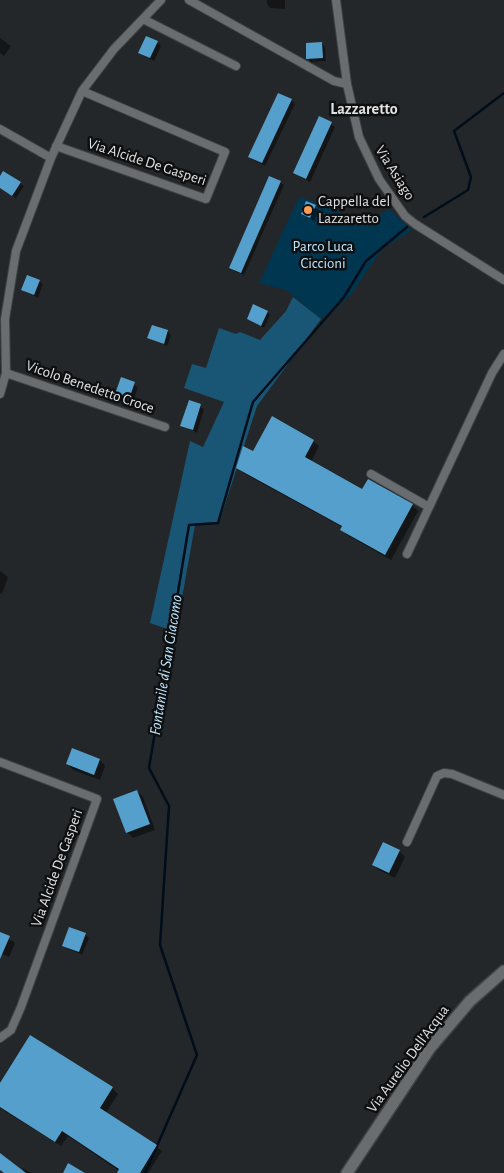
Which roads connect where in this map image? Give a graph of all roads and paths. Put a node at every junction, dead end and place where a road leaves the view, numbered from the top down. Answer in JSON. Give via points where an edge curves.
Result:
{"nodes":[{"id":1,"x":161,"y":0,"type":"edge"},
{"id":2,"x":189,"y":0,"type":"edge"},
{"id":3,"x":336,"y":0,"type":"edge"},
{"id":4,"x":143,"y":19,"type":"junction"},
{"id":5,"x":236,"y":66,"type":"dead end"},
{"id":6,"x":347,"y":84,"type":"junction"},
{"id":7,"x":82,"y":91,"type":"junction"},
{"id":8,"x":0,"y":129,"type":"edge"},
{"id":9,"x":56,"y":146,"type":"junction"},
{"id":10,"x":51,"y":158,"type":"junction"},
{"id":11,"x":504,"y":280,"type":"edge"},
{"id":12,"x":504,"y":354,"type":"edge"},
{"id":13,"x":6,"y":373,"type":"junction"},
{"id":14,"x":0,"y":394,"type":"edge"},
{"id":15,"x":165,"y":428,"type":"dead end"},
{"id":16,"x":371,"y":474,"type":"dead end"},
{"id":17,"x":429,"y":507,"type":"junction"},
{"id":18,"x":407,"y":554,"type":"dead end"},
{"id":19,"x":0,"y":762,"type":"edge"},
{"id":20,"x":504,"y":795,"type":"edge"},
{"id":21,"x":407,"y":842,"type":"dead end"},
{"id":22,"x":504,"y":971,"type":"edge"},
{"id":23,"x":0,"y":1038,"type":"edge"},
{"id":24,"x":347,"y":1173,"type":"edge"}],
"edges":[{"from":1,"to":4,"type":"street"},
{"from":2,"to":6,"type":"street","via":[[334,81]]},
{"from":3,"to":6,"type":"street","name":"Via Asiago"},
{"from":4,"to":5,"type":"street"},
{"from":4,"to":7,"type":"street","via":[[114,49]]},
{"from":6,"to":11,"type":"street","name":"Via Asiago","via":[[359,137],[368,159],[405,216]]},
{"from":7,"to":9,"type":"street"},
{"from":7,"to":9,"type":"street","name":"Via Alcide De Gasperi","via":[[225,152],[206,199]]},
{"from":8,"to":10,"type":"street"},
{"from":9,"to":10,"type":"street"},
{"from":10,"to":13,"type":"street","via":[[16,251],[5,319]]},
{"from":12,"to":17,"type":"street"},
{"from":13,"to":14,"type":"street"},
{"from":13,"to":15,"type":"street","name":"Vicolo Benedetto Croce"},
{"from":16,"to":17,"type":"street"},
{"from":17,"to":18,"type":"street"},
{"from":19,"to":23,"type":"street","name":"Via Alcide De Gasperi","via":[[97,799],[21,1007],[11,1030]]},
{"from":20,"to":21,"type":"street","via":[[452,774],[437,776]]},
{"from":22,"to":24,"type":"street","name":"Via Aurelio Dell'Acqua","via":[[447,1027]]}]}
